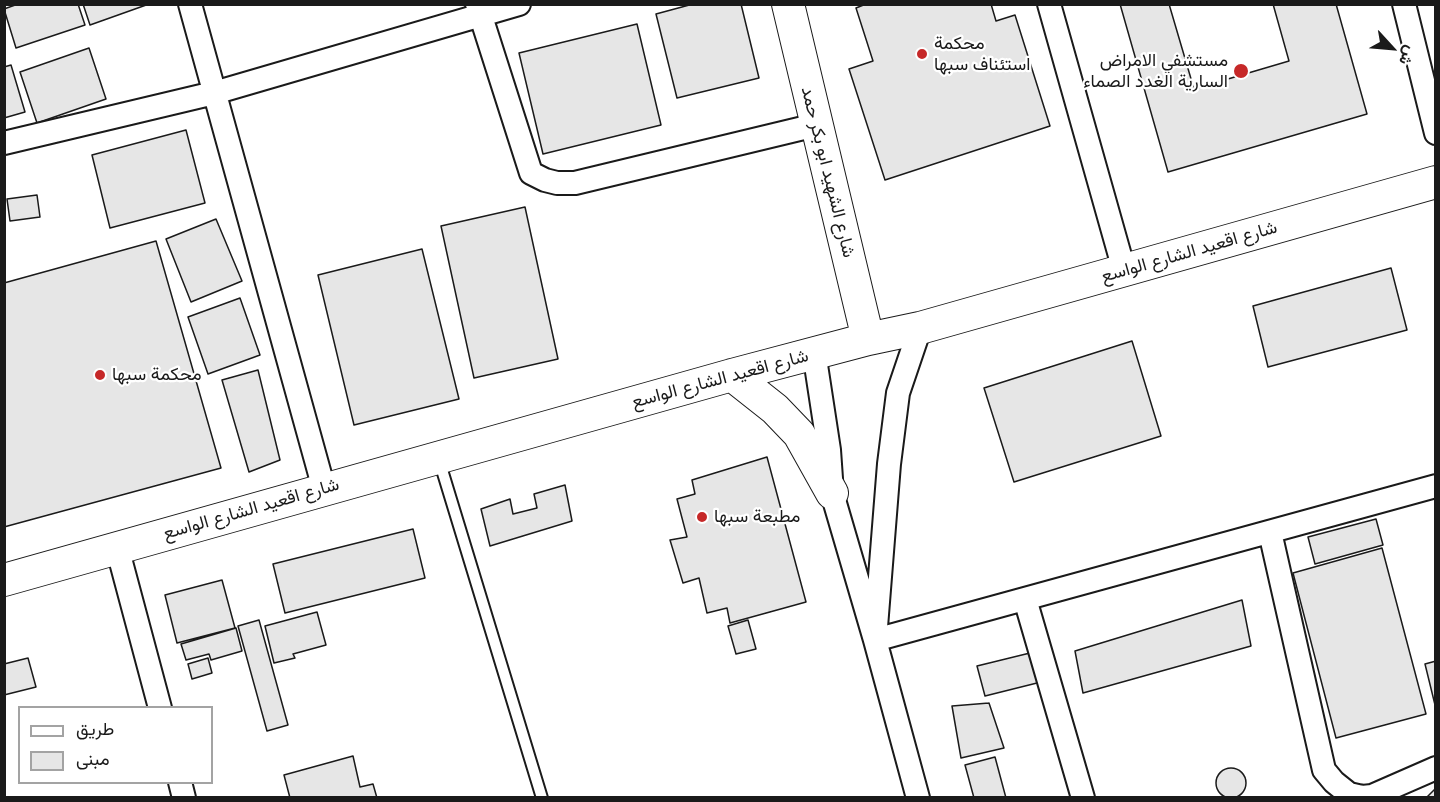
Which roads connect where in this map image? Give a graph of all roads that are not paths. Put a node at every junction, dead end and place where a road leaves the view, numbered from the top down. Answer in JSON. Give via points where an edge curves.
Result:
{"nodes":[{"id":1,"x":190,"y":4,"type":"edge"},
{"id":2,"x":519,"y":4,"type":"edge"},
{"id":3,"x":788,"y":4,"type":"edge"},
{"id":4,"x":1049,"y":4,"type":"edge"},
{"id":5,"x":1404,"y":4,"type":"edge"},
{"id":6,"x":478,"y":10,"type":"edge"},
{"id":7,"x":214,"y":93,"type":"junction"},
{"id":8,"x":816,"y":125,"type":"junction"},
{"id":9,"x":1436,"y":133,"type":"edge"},
{"id":10,"x":4,"y":143,"type":"edge"},
{"id":11,"x":1436,"y":182,"type":"edge"},
{"id":12,"x":1125,"y":270,"type":"junction"},
{"id":13,"x":920,"y":328,"type":"junction"},
{"id":14,"x":868,"y":339,"type":"junction"},
{"id":15,"x":814,"y":352,"type":"junction"},
{"id":16,"x":732,"y":375,"type":"junction"},
{"id":17,"x":438,"y":457,"type":"junction"},
{"id":18,"x":1436,"y":486,"type":"edge"},
{"id":19,"x":324,"y":489,"type":"junction"},
{"id":20,"x":832,"y":493,"type":"junction"},
{"id":21,"x":1270,"y":532,"type":"junction"},
{"id":22,"x":117,"y":547,"type":"junction"},
{"id":23,"x":4,"y":579,"type":"edge"},
{"id":24,"x":1025,"y":599,"type":"junction"},
{"id":25,"x":875,"y":640,"type":"junction"},
{"id":26,"x":159,"y":706,"type":"edge"},
{"id":27,"x":1436,"y":768,"type":"edge"},
{"id":28,"x":1362,"y":797,"type":"edge"},
{"id":29,"x":542,"y":798,"type":"edge"},
{"id":30,"x":918,"y":798,"type":"edge"},
{"id":31,"x":1083,"y":798,"type":"edge"}],
"edges":[{"from":1,"to":7,"type":"street"},
{"from":2,"to":6,"type":"street"},
{"from":3,"to":8,"type":"street","name":"شارع الشهيد ابو بكر حمد"},
{"from":4,"to":12,"type":"street"},
{"from":5,"to":9,"type":"street"},
{"from":6,"to":7,"type":"street"},
{"from":6,"to":8,"type":"street","via":[[531,172],[544,180],[575,183]]},
{"from":7,"to":10,"type":"street"},
{"from":7,"to":19,"type":"street"},
{"from":8,"to":14,"type":"street","name":"شارع الشهيد ابو بكر حمد"},
{"from":11,"to":12,"type":"street","name":"شارع اقعيد الشارع الواسع"},
{"from":12,"to":13,"type":"street","name":"شارع اقعيد الشارع الواسع"},
{"from":13,"to":14,"type":"street","name":"شارع اقعيد الشارع الواسع"},
{"from":13,"to":25,"type":"street","via":[[898,393]]},
{"from":14,"to":15,"type":"street","name":"شارع اقعيد الشارع الواسع"},
{"from":15,"to":16,"type":"street","name":"شارع اقعيد الشارع الواسع"},
{"from":15,"to":20,"type":"street"},
{"from":16,"to":17,"type":"street","name":"شارع اقعيد الشارع الواسع"},
{"from":16,"to":20,"type":"street","via":[[799,434]]},
{"from":17,"to":19,"type":"street","name":"شارع اقعيد الشارع الواسع"},
{"from":17,"to":29,"type":"lane"},
{"from":18,"to":21,"type":"street"},
{"from":19,"to":22,"type":"street","name":"شارع اقعيد الشارع الواسع"},
{"from":20,"to":25,"type":"street"},
{"from":21,"to":24,"type":"street"},
{"from":21,"to":28,"type":"street","via":[[1324,770],[1349,794]]},
{"from":22,"to":23,"type":"street","name":"شارع اقعيد الشارع الواسع"},
{"from":22,"to":26,"type":"street"},
{"from":24,"to":25,"type":"street"},
{"from":24,"to":31,"type":"street"},
{"from":25,"to":30,"type":"street"},
{"from":27,"to":28,"type":"street"}]}
